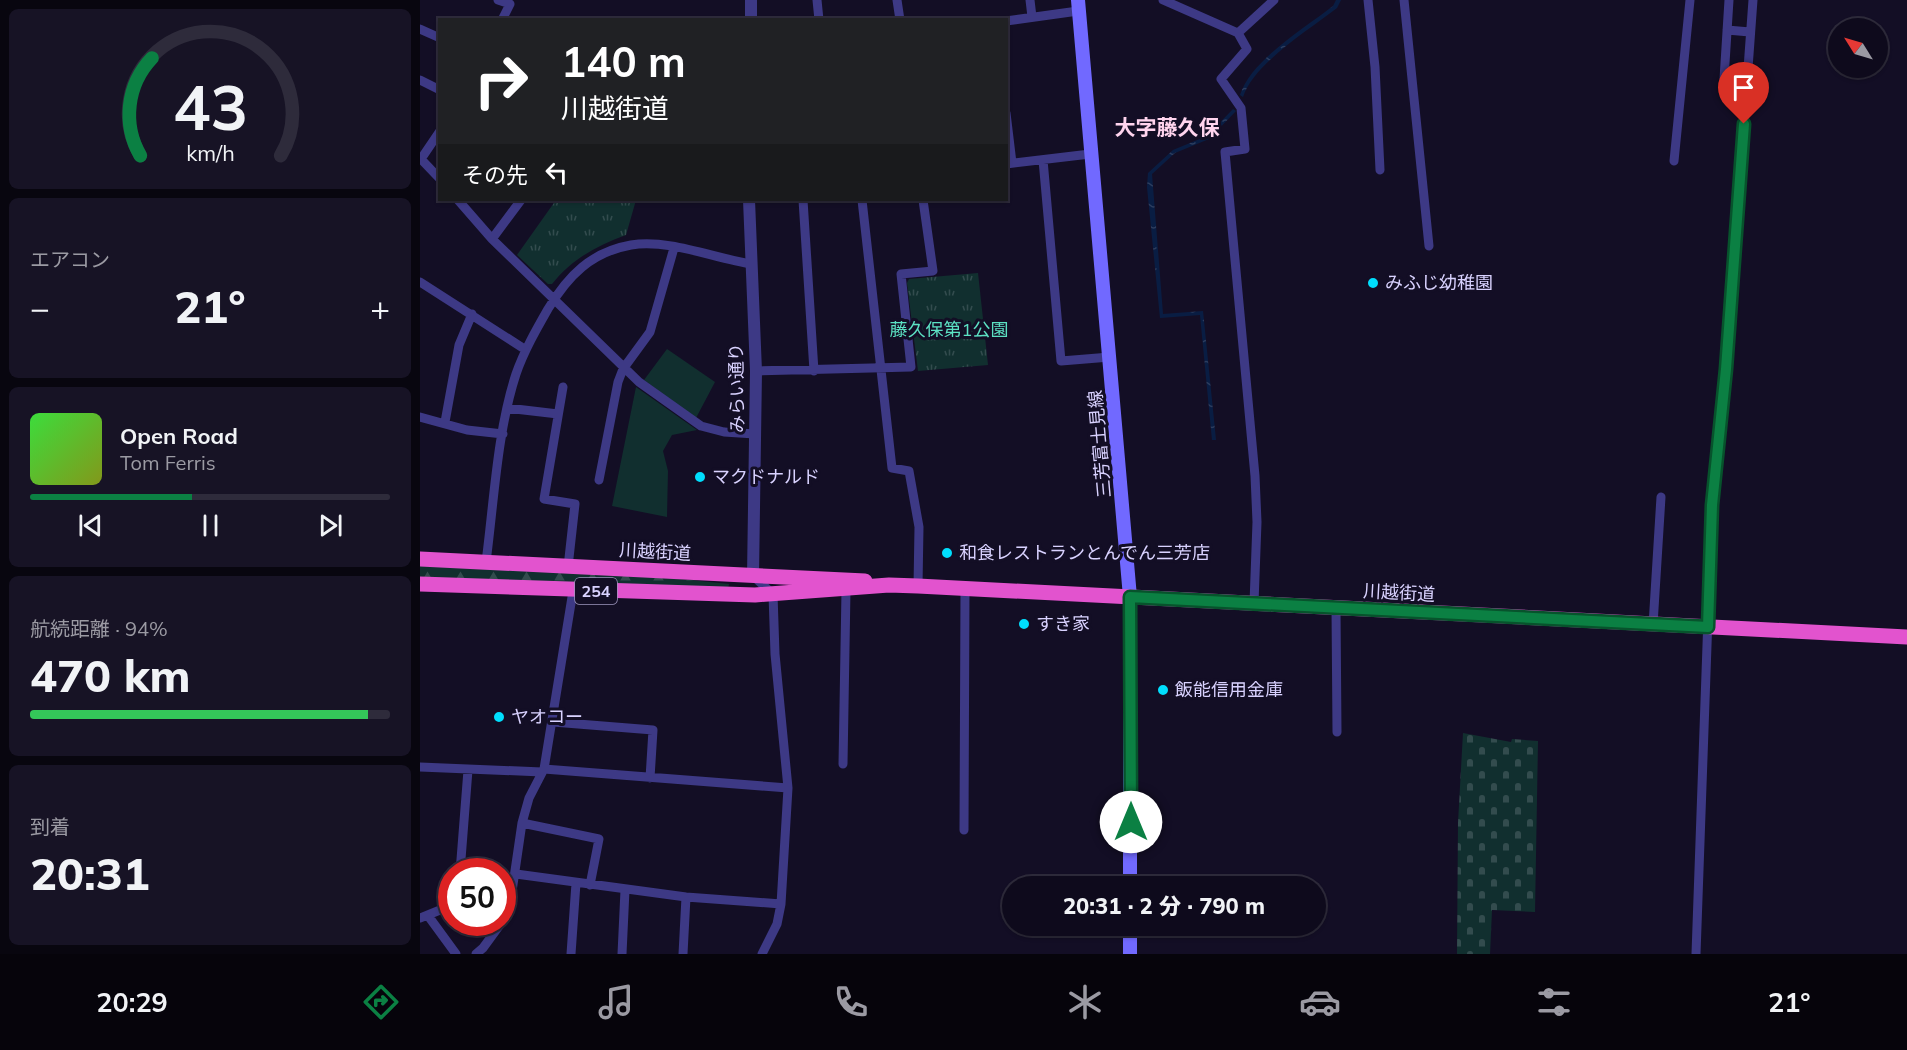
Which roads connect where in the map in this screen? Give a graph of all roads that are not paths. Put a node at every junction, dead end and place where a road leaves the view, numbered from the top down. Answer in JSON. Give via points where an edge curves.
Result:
{"nodes":[{"id":1,"x":498,"y":0,"type":"edge"},
{"id":2,"x":751,"y":0,"type":"edge"},
{"id":3,"x":817,"y":0,"type":"edge"},
{"id":4,"x":897,"y":0,"type":"edge"},
{"id":5,"x":1030,"y":0,"type":"edge"},
{"id":6,"x":1163,"y":0,"type":"edge"},
{"id":7,"x":1274,"y":0,"type":"edge"},
{"id":8,"x":1368,"y":0,"type":"edge"},
{"id":9,"x":1404,"y":0,"type":"edge"},
{"id":10,"x":1690,"y":0,"type":"edge"},
{"id":11,"x":1729,"y":0,"type":"edge"},
{"id":12,"x":1753,"y":0,"type":"edge"},
{"id":13,"x":1078,"y":6,"type":"edge"},
{"id":14,"x":1032,"y":17,"type":"junction"},
{"id":15,"x":503,"y":18,"type":"edge"},
{"id":16,"x":751,"y":18,"type":"edge"},
{"id":17,"x":819,"y":18,"type":"edge"},
{"id":18,"x":900,"y":18,"type":"edge"},
{"id":19,"x":1008,"y":21,"type":"edge"},
{"id":20,"x":420,"y":28,"type":"edge"},
{"id":21,"x":1727,"y":30,"type":"junction"},
{"id":22,"x":1750,"y":32,"type":"junction"},
{"id":23,"x":1238,"y":33,"type":"junction"},
{"id":24,"x":438,"y":37,"type":"edge"},
{"id":25,"x":420,"y":80,"type":"edge"},
{"id":26,"x":1747,"y":81,"type":"junction"},
{"id":27,"x":438,"y":89,"type":"edge"},
{"id":28,"x":438,"y":134,"type":"edge"},
{"id":29,"x":1008,"y":147,"type":"edge"},
{"id":30,"x":1090,"y":154,"type":"junction"},
{"id":31,"x":420,"y":159,"type":"edge"},
{"id":32,"x":1043,"y":160,"type":"junction"},
{"id":33,"x":1674,"y":161,"type":"dead end"},
{"id":34,"x":1009,"y":164,"type":"edge"},
{"id":35,"x":1380,"y":170,"type":"dead end"},
{"id":36,"x":438,"y":177,"type":"edge"},
{"id":37,"x":463,"y":201,"type":"edge"},
{"id":38,"x":520,"y":201,"type":"edge"},
{"id":39,"x":749,"y":201,"type":"edge"},
{"id":40,"x":803,"y":201,"type":"edge"},
{"id":41,"x":862,"y":201,"type":"edge"},
{"id":42,"x":923,"y":201,"type":"edge"},
{"id":43,"x":492,"y":239,"type":"junction"},
{"id":44,"x":1429,"y":246,"type":"dead end"},
{"id":45,"x":674,"y":248,"type":"junction"},
{"id":46,"x":752,"y":264,"type":"junction"},
{"id":47,"x":420,"y":284,"type":"edge"},
{"id":48,"x":554,"y":299,"type":"junction"},
{"id":49,"x":472,"y":314,"type":"junction"},
{"id":50,"x":526,"y":350,"type":"junction"},
{"id":51,"x":1110,"y":357,"type":"junction"},
{"id":52,"x":623,"y":369,"type":"junction"},
{"id":53,"x":882,"y":369,"type":"junction"},
{"id":54,"x":756,"y":371,"type":"junction"},
{"id":55,"x":814,"y":371,"type":"junction"},
{"id":56,"x":562,"y":387,"type":"dead end"},
{"id":57,"x":507,"y":408,"type":"junction"},
{"id":58,"x":558,"y":414,"type":"junction"},
{"id":59,"x":420,"y":417,"type":"edge"},
{"id":60,"x":445,"y":422,"type":"junction"},
{"id":61,"x":503,"y":434,"type":"junction"},
{"id":62,"x":755,"y":434,"type":"junction"},
{"id":63,"x":599,"y":480,"type":"dead end"},
{"id":64,"x":1661,"y":497,"type":"dead end"},
{"id":65,"x":420,"y":559,"type":"edge"},
{"id":66,"x":486,"y":562,"type":"junction"},
{"id":67,"x":568,"y":567,"type":"junction"},
{"id":68,"x":753,"y":576,"type":"junction"},
{"id":69,"x":420,"y":584,"type":"edge"},
{"id":70,"x":889,"y":585,"type":"junction"},
{"id":71,"x":918,"y":586,"type":"junction"},
{"id":72,"x":965,"y":588,"type":"junction"},
{"id":73,"x":846,"y":590,"type":"junction"},
{"id":74,"x":573,"y":591,"type":"junction"},
{"id":75,"x":772,"y":594,"type":"junction"},
{"id":76,"x":1130,"y":597,"type":"junction"},
{"id":77,"x":1254,"y":603,"type":"junction"},
{"id":78,"x":1336,"y":609,"type":"junction"},
{"id":79,"x":1653,"y":625,"type":"junction"},
{"id":80,"x":1708,"y":627,"type":"junction"},
{"id":81,"x":1907,"y":637,"type":"edge"},
{"id":82,"x":553,"y":722,"type":"junction"},
{"id":83,"x":1337,"y":732,"type":"dead end"},
{"id":84,"x":843,"y":764,"type":"dead end"},
{"id":85,"x":420,"y":767,"type":"edge"},
{"id":86,"x":468,"y":770,"type":"junction"},
{"id":87,"x":543,"y":770,"type":"junction"},
{"id":88,"x":650,"y":778,"type":"junction"},
{"id":89,"x":788,"y":788,"type":"junction"},
{"id":90,"x":522,"y":823,"type":"junction"},
{"id":91,"x":964,"y":830,"type":"dead end"},
{"id":92,"x":461,"y":858,"type":"edge"},
{"id":93,"x":516,"y":874,"type":"joint"},
{"id":94,"x":1130,"y":876,"type":"edge"},
{"id":95,"x":576,"y":883,"type":"junction"},
{"id":96,"x":590,"y":885,"type":"junction"},
{"id":97,"x":625,"y":890,"type":"junction"},
{"id":98,"x":686,"y":897,"type":"junction"},
{"id":99,"x":781,"y":904,"type":"junction"},
{"id":100,"x":438,"y":911,"type":"edge"},
{"id":101,"x":424,"y":918,"type":"edge"},
{"id":102,"x":492,"y":936,"type":"edge"},
{"id":103,"x":1130,"y":936,"type":"edge"},
{"id":104,"x":456,"y":954,"type":"edge"},
{"id":105,"x":476,"y":954,"type":"edge"},
{"id":106,"x":571,"y":954,"type":"edge"},
{"id":107,"x":622,"y":954,"type":"edge"},
{"id":108,"x":683,"y":954,"type":"edge"},
{"id":109,"x":762,"y":954,"type":"edge"},
{"id":110,"x":1130,"y":954,"type":"edge"},
{"id":111,"x":1696,"y":954,"type":"edge"}],
"edges":[{"from":1,"to":15,"type":"street","via":[[510,4]]},
{"from":2,"to":16,"type":"street"},
{"from":3,"to":17,"type":"street"},
{"from":4,"to":18,"type":"street"},
{"from":5,"to":14,"type":"street"},
{"from":6,"to":23,"type":"street"},
{"from":7,"to":23,"type":"street"},
{"from":8,"to":35,"type":"street"},
{"from":9,"to":44,"type":"street"},
{"from":10,"to":33,"type":"street"},
{"from":11,"to":21,"type":"street"},
{"from":12,"to":22,"type":"street"},
{"from":13,"to":14,"type":"street"},
{"from":13,"to":30,"type":"main road","name":"三芳富士見線"},
{"from":14,"to":19,"type":"street"},
{"from":20,"to":24,"type":"street"},
{"from":21,"to":22,"type":"street"},
{"from":21,"to":26,"type":"street","via":[[1724,79]]},
{"from":22,"to":26,"type":"street"},
{"from":23,"to":77,"type":"street","via":[[1247,49],[1221,79],[1238,104],[1245,149],[1225,152],[1254,466]]},
{"from":25,"to":27,"type":"street"},
{"from":26,"to":80,"type":"street","via":[[1712,505]]},
{"from":28,"to":31,"type":"street"},
{"from":29,"to":34,"type":"street"},
{"from":30,"to":32,"type":"street"},
{"from":30,"to":51,"type":"main road","name":"三芳富士見線"},
{"from":31,"to":36,"type":"street"},
{"from":32,"to":34,"type":"street"},
{"from":32,"to":51,"type":"street","via":[[1061,361]]},
{"from":37,"to":43,"type":"street"},
{"from":38,"to":43,"type":"street"},
{"from":39,"to":46,"type":"street","name":"みらい通り"},
{"from":40,"to":55,"type":"street"},
{"from":41,"to":53,"type":"street"},
{"from":42,"to":53,"type":"street","via":[[933,271],[901,274],[911,367]]},
{"from":43,"to":48,"type":"street"},
{"from":45,"to":46,"type":"street"},
{"from":45,"to":48,"type":"street","via":[[633,245],[604,253],[577,269]]},
{"from":45,"to":52,"type":"street","via":[[650,332]]},
{"from":46,"to":54,"type":"street","name":"みらい通り"},
{"from":47,"to":49,"type":"street"},
{"from":48,"to":50,"type":"street"},
{"from":48,"to":52,"type":"street"},
{"from":49,"to":50,"type":"street"},
{"from":49,"to":60,"type":"street","via":[[459,345]]},
{"from":50,"to":57,"type":"street"},
{"from":51,"to":76,"type":"main road","name":"三芳富士見線"},
{"from":52,"to":62,"type":"street","via":[[701,426]]},
{"from":52,"to":63,"type":"street"},
{"from":53,"to":55,"type":"street"},
{"from":53,"to":71,"type":"street","via":[[892,468],[909,471],[919,527]]},
{"from":54,"to":55,"type":"street"},
{"from":54,"to":62,"type":"street","name":"みらい通り"},
{"from":56,"to":58,"type":"street"},
{"from":57,"to":58,"type":"street"},
{"from":57,"to":61,"type":"street"},
{"from":58,"to":67,"type":"street","via":[[544,499],[575,504]]},
{"from":59,"to":60,"type":"street"},
{"from":60,"to":61,"type":"street","via":[[467,430]]},
{"from":61,"to":66,"type":"street"},
{"from":62,"to":68,"type":"street","name":"みらい通り"},
{"from":64,"to":79,"type":"street"},
{"from":65,"to":66,"type":"highway","name":"川越街道","number":"254"},
{"from":66,"to":67,"type":"highway","name":"川越街道","number":"254"},
{"from":67,"to":68,"type":"highway","name":"川越街道","number":"254"},
{"from":68,"to":70,"type":"highway","name":"川越街道","number":"254"},
{"from":68,"to":75,"type":"street"},
{"from":69,"to":74,"type":"highway","name":"川越街道","number":"254"},
{"from":70,"to":71,"type":"highway","name":"川越街道","number":"254"},
{"from":70,"to":73,"type":"highway","name":"川越街道","number":"254"},
{"from":71,"to":72,"type":"highway","name":"川越街道","number":"254"},
{"from":72,"to":76,"type":"highway","name":"川越街道","number":"254"},
{"from":72,"to":91,"type":"street"},
{"from":73,"to":75,"type":"highway","name":"川越街道","number":"254"},
{"from":73,"to":84,"type":"street"},
{"from":74,"to":75,"type":"highway","name":"川越街道","number":"254"},
{"from":74,"to":82,"type":"street"},
{"from":75,"to":89,"type":"street"},
{"from":76,"to":77,"type":"highway","name":"川越街道","number":"254"},
{"from":76,"to":94,"type":"main road","name":"三芳富士見線"},
{"from":77,"to":78,"type":"highway","name":"川越街道","number":"254"},
{"from":78,"to":79,"type":"highway","name":"川越街道","number":"254"},
{"from":78,"to":83,"type":"street"},
{"from":79,"to":80,"type":"highway","name":"川越街道","number":"254"},
{"from":80,"to":81,"type":"highway","name":"川越街道","number":"254"},
{"from":80,"to":111,"type":"street"},
{"from":82,"to":87,"type":"street"},
{"from":82,"to":88,"type":"street","via":[[653,730]]},
{"from":85,"to":86,"type":"street"},
{"from":86,"to":87,"type":"street"},
{"from":86,"to":92,"type":"street"},
{"from":87,"to":88,"type":"street"},
{"from":87,"to":90,"type":"street"},
{"from":88,"to":89,"type":"street"},
{"from":89,"to":99,"type":"street"},
{"from":90,"to":93,"type":"street"},
{"from":90,"to":96,"type":"street","via":[[599,839]]},
{"from":93,"to":95,"type":"street"},
{"from":95,"to":96,"type":"street"},
{"from":95,"to":106,"type":"street"},
{"from":96,"to":97,"type":"street"},
{"from":97,"to":98,"type":"street"},
{"from":97,"to":107,"type":"street"},
{"from":98,"to":99,"type":"street"},
{"from":98,"to":108,"type":"street"},
{"from":99,"to":109,"type":"street","via":[[777,924]]},
{"from":100,"to":101,"type":"street"},
{"from":101,"to":104,"type":"street"},
{"from":102,"to":105,"type":"street"},
{"from":103,"to":110,"type":"main road"}]}
